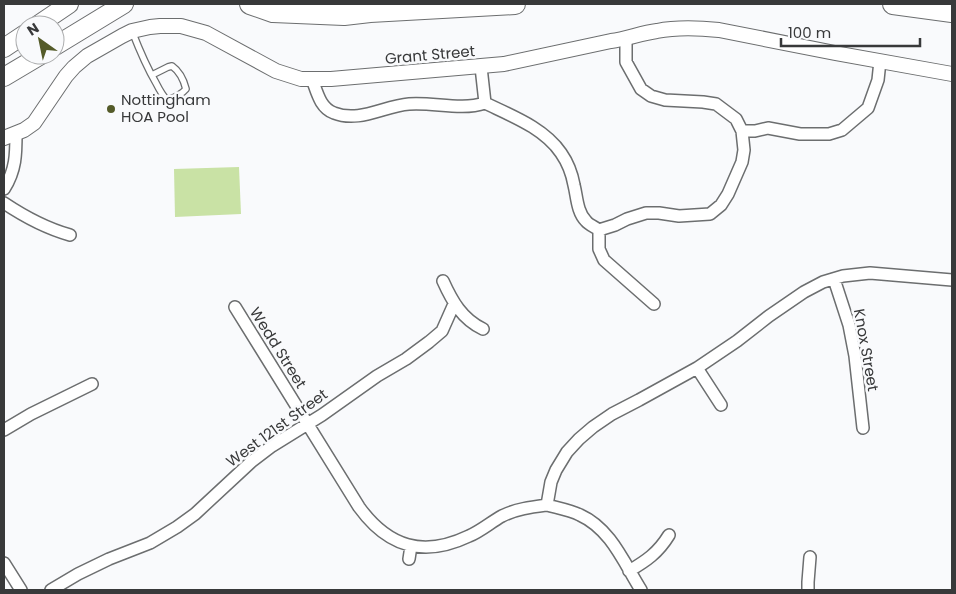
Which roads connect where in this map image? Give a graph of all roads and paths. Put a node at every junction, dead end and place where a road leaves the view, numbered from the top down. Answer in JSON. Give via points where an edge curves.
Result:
{"nodes":[{"id":1,"x":69,"y":4,"type":"edge"},
{"id":2,"x":124,"y":4,"type":"edge"},
{"id":3,"x":250,"y":4,"type":"edge"},
{"id":4,"x":515,"y":4,"type":"edge"},
{"id":5,"x":893,"y":4,"type":"edge"},
{"id":6,"x":952,"y":12,"type":"edge"},
{"id":7,"x":53,"y":15,"type":"edge"},
{"id":8,"x":132,"y":32,"type":"junction"},
{"id":9,"x":626,"y":39,"type":"junction"},
{"id":10,"x":65,"y":40,"type":"edge"},
{"id":11,"x":15,"y":41,"type":"edge"},
{"id":12,"x":4,"y":48,"type":"edge"},
{"id":13,"x":880,"y":61,"type":"junction"},
{"id":14,"x":24,"y":65,"type":"edge"},
{"id":15,"x":481,"y":66,"type":"junction"},
{"id":16,"x":952,"y":74,"type":"edge"},
{"id":17,"x":152,"y":75,"type":"junction"},
{"id":18,"x":4,"y":77,"type":"edge"},
{"id":19,"x":312,"y":79,"type":"junction"},
{"id":20,"x":485,"y":103,"type":"junction"},
{"id":21,"x":742,"y":130,"type":"junction"},
{"id":22,"x":8,"y":134,"type":"edge"},
{"id":23,"x":4,"y":189,"type":"edge"},
{"id":24,"x":4,"y":203,"type":"edge"},
{"id":25,"x":599,"y":230,"type":"junction"},
{"id":26,"x":70,"y":235,"type":"dead end"},
{"id":27,"x":834,"y":279,"type":"junction"},
{"id":28,"x":952,"y":280,"type":"edge"},
{"id":29,"x":442,"y":281,"type":"dead end"},
{"id":30,"x":454,"y":304,"type":"junction"},
{"id":31,"x":654,"y":304,"type":"dead end"},
{"id":32,"x":235,"y":306,"type":"dead end"},
{"id":33,"x":483,"y":329,"type":"dead end"},
{"id":34,"x":697,"y":368,"type":"junction"},
{"id":35,"x":92,"y":384,"type":"dead end"},
{"id":36,"x":721,"y":406,"type":"dead end"},
{"id":37,"x":307,"y":424,"type":"junction"},
{"id":38,"x":863,"y":428,"type":"dead end"},
{"id":39,"x":4,"y":430,"type":"edge"},
{"id":40,"x":547,"y":505,"type":"junction"},
{"id":41,"x":669,"y":535,"type":"dead end"},
{"id":42,"x":411,"y":546,"type":"junction"},
{"id":43,"x":810,"y":558,"type":"dead end"},
{"id":44,"x":409,"y":559,"type":"dead end"},
{"id":45,"x":4,"y":563,"type":"edge"},
{"id":46,"x":629,"y":571,"type":"junction"},
{"id":47,"x":21,"y":590,"type":"edge"},
{"id":48,"x":50,"y":590,"type":"edge"},
{"id":49,"x":640,"y":590,"type":"edge"},
{"id":50,"x":808,"y":590,"type":"edge"}],
"edges":[{"from":1,"to":7,"type":"main road"},
{"from":2,"to":10,"type":"main road"},
{"from":3,"to":4,"type":"highway","via":[[273,12],[344,15]]},
{"from":5,"to":6,"type":"highway"},
{"from":8,"to":17,"type":"lane"},
{"from":8,"to":19,"type":"street","name":"Grant Street","via":[[166,26],[194,29],[276,71]]},
{"from":8,"to":22,"type":"street","name":"Grant Street","via":[[80,61],[34,123],[24,130]]},
{"from":9,"to":13,"type":"street","name":"Grant Street","via":[[658,31],[700,28]]},
{"from":9,"to":15,"type":"street","name":"Grant Street"},
{"from":9,"to":21,"type":"street","via":[[626,62],[641,89],[665,100],[716,104],[736,119]]},
{"from":11,"to":12,"type":"main road"},
{"from":13,"to":16,"type":"street","name":"Grant Street"},
{"from":13,"to":21,"type":"street","via":[[878,80],[868,108],[842,130],[829,134],[800,134],[768,128]]},
{"from":14,"to":18,"type":"main road"},
{"from":15,"to":19,"type":"street","name":"Grant Street"},
{"from":15,"to":20,"type":"street"},
{"from":17,"to":17,"type":"lane","via":[[167,100],[186,89],[172,66]]},
{"from":19,"to":20,"type":"street","via":[[322,104],[332,113],[346,116],[408,104],[466,107]]},
{"from":20,"to":25,"type":"street","via":[[520,119],[555,145],[571,173],[579,211]]},
{"from":21,"to":25,"type":"street","via":[[742,162],[728,194],[710,214],[646,213]]},
{"from":22,"to":23,"type":"street","name":"Grant Street","via":[[16,156]]},
{"from":24,"to":26,"type":"street","via":[[39,224]]},
{"from":25,"to":31,"type":"street","via":[[599,249],[604,260]]},
{"from":27,"to":28,"type":"street","via":[[870,272]]},
{"from":27,"to":34,"type":"street","via":[[804,292]]},
{"from":27,"to":38,"type":"street","name":"Knox Street","via":[[849,324]]},
{"from":29,"to":30,"type":"street"},
{"from":30,"to":33,"type":"street","via":[[474,325]]},
{"from":30,"to":37,"type":"street","name":"West 121st Street","via":[[442,331],[429,342]]},
{"from":32,"to":37,"type":"street","name":"Wedd Street"},
{"from":34,"to":36,"type":"street"},
{"from":34,"to":40,"type":"street","via":[[612,414],[579,438],[556,470]]},
{"from":35,"to":39,"type":"street"},
{"from":37,"to":42,"type":"street","name":"Wedd Street","via":[[368,519],[400,543]]},
{"from":37,"to":48,"type":"street","name":"West 121st Street","via":[[251,462],[177,528]]},
{"from":40,"to":42,"type":"street","via":[[503,516],[455,542],[425,548]]},
{"from":40,"to":46,"type":"street","via":[[576,514],[594,524],[611,541]]},
{"from":41,"to":46,"type":"street","via":[[654,555]]},
{"from":42,"to":44,"type":"street"},
{"from":43,"to":50,"type":"street"},
{"from":45,"to":47,"type":"street"},
{"from":46,"to":49,"type":"street"}]}
